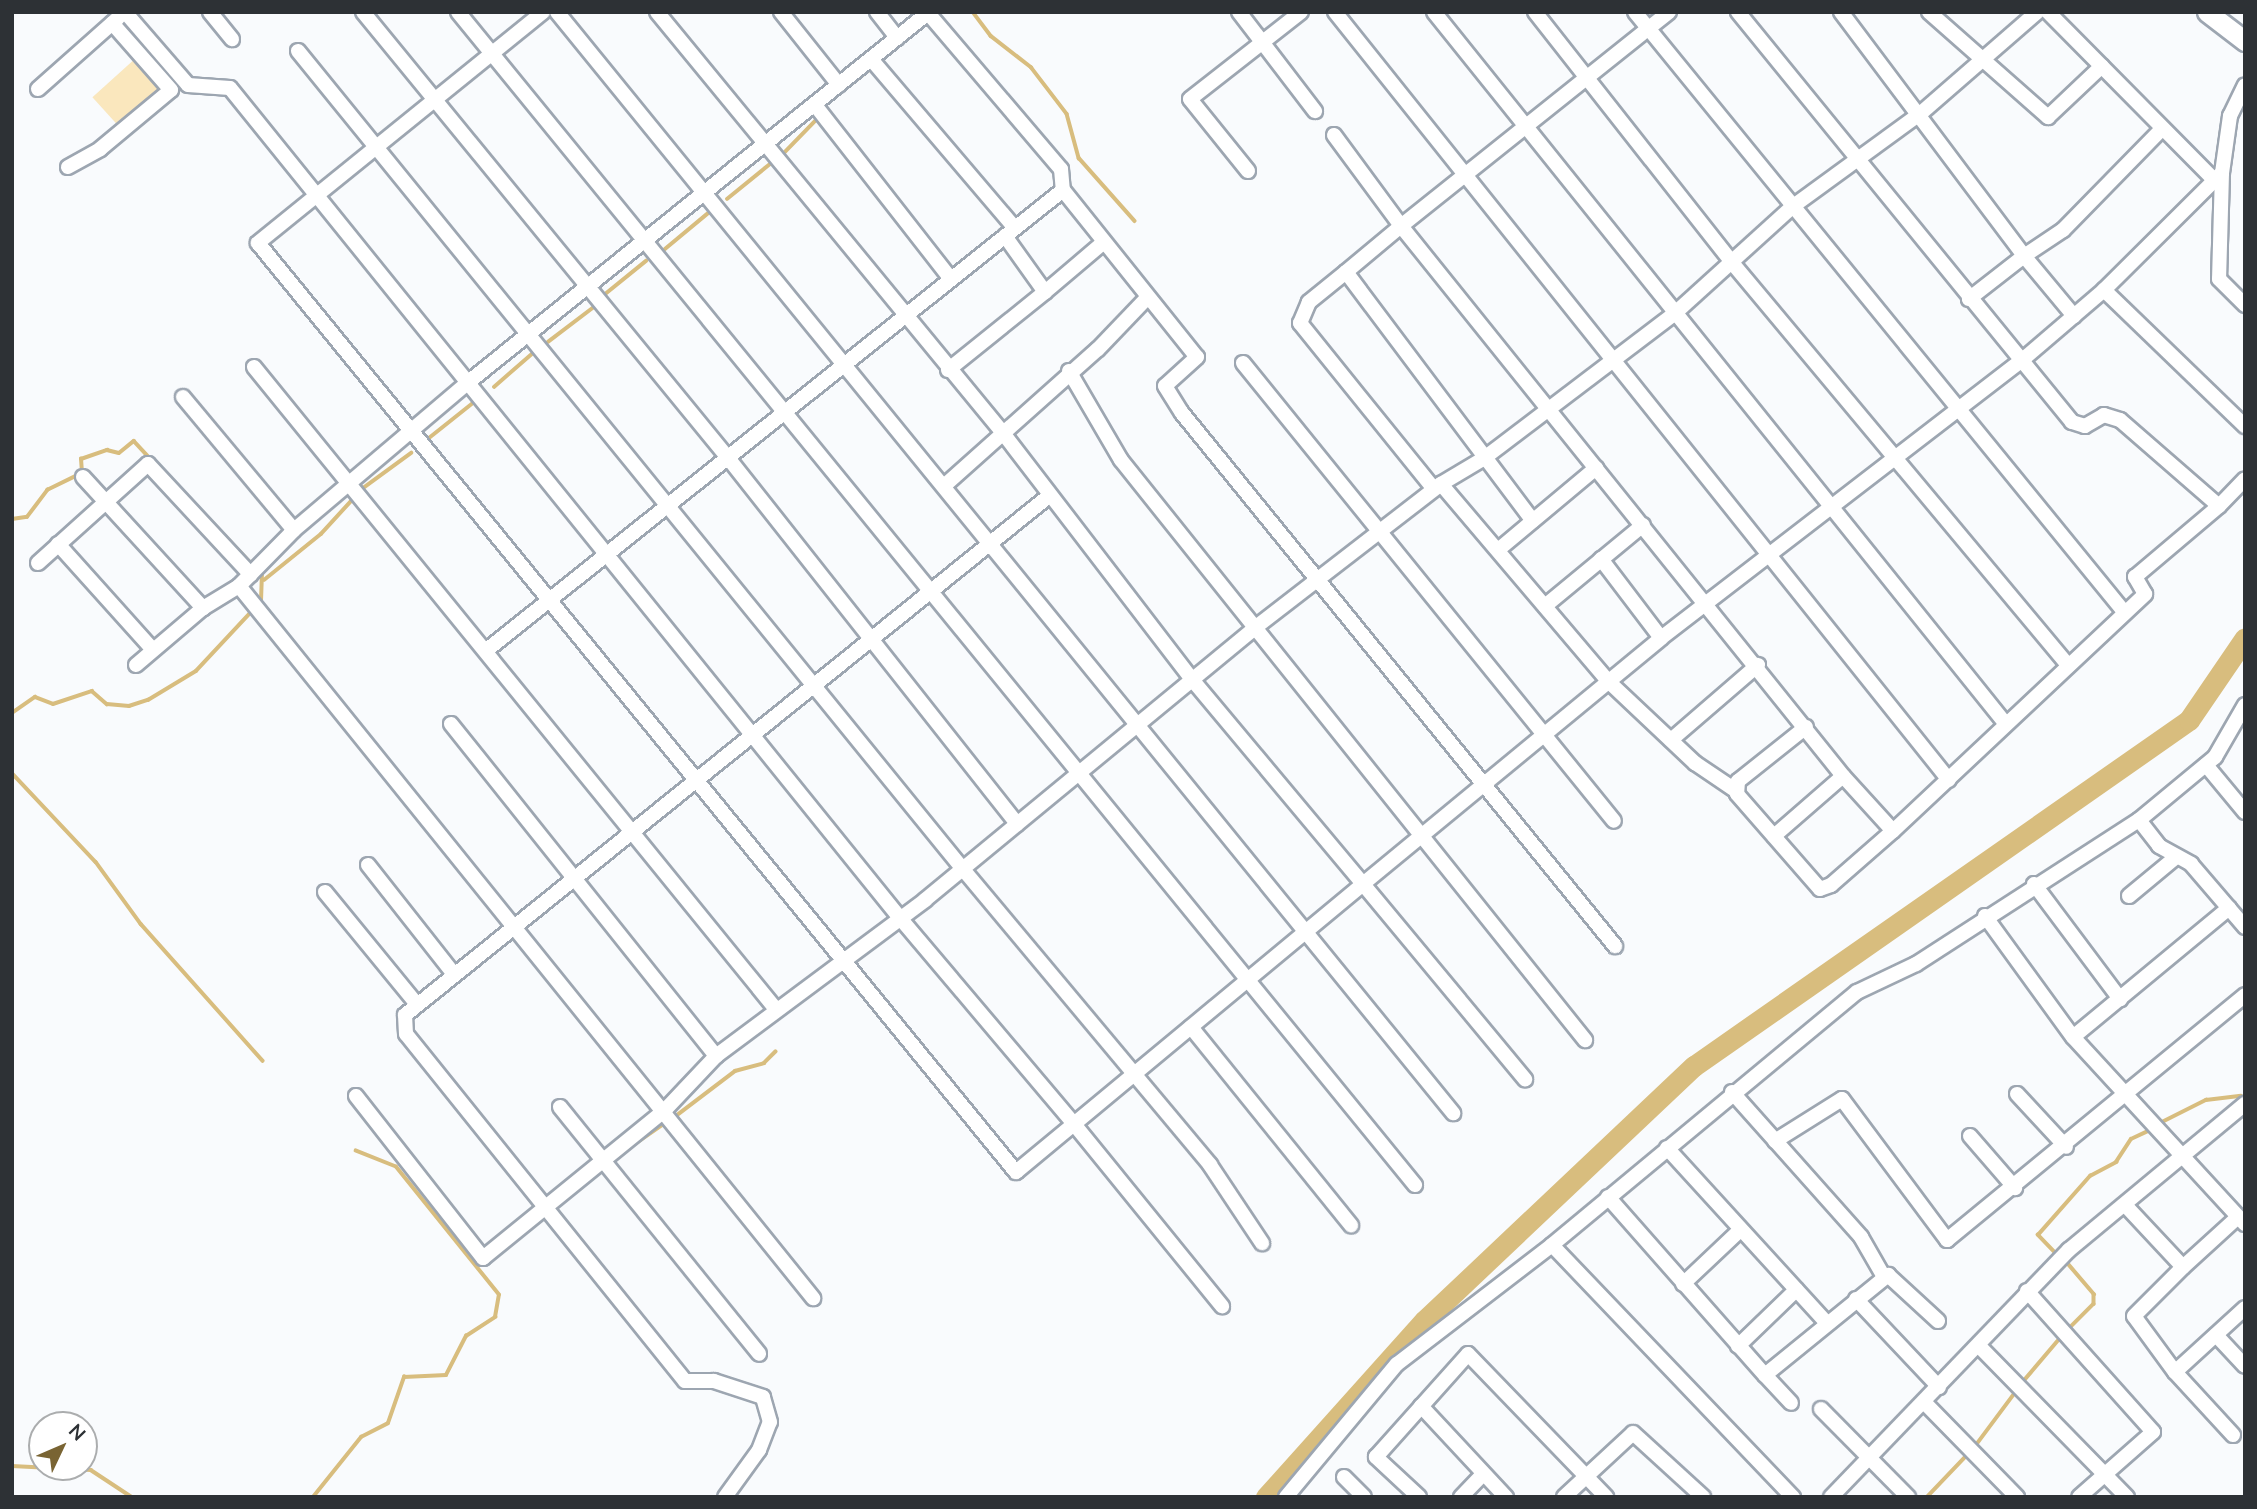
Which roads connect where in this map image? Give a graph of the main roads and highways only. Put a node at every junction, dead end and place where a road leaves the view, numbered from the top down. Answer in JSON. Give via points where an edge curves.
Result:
{"nodes":[{"id":1,"x":2207,"y":12,"type":"edge"},
{"id":2,"x":2245,"y":41,"type":"edge"}],
"edges":[{"from":1,"to":2,"type":"main road"}]}
